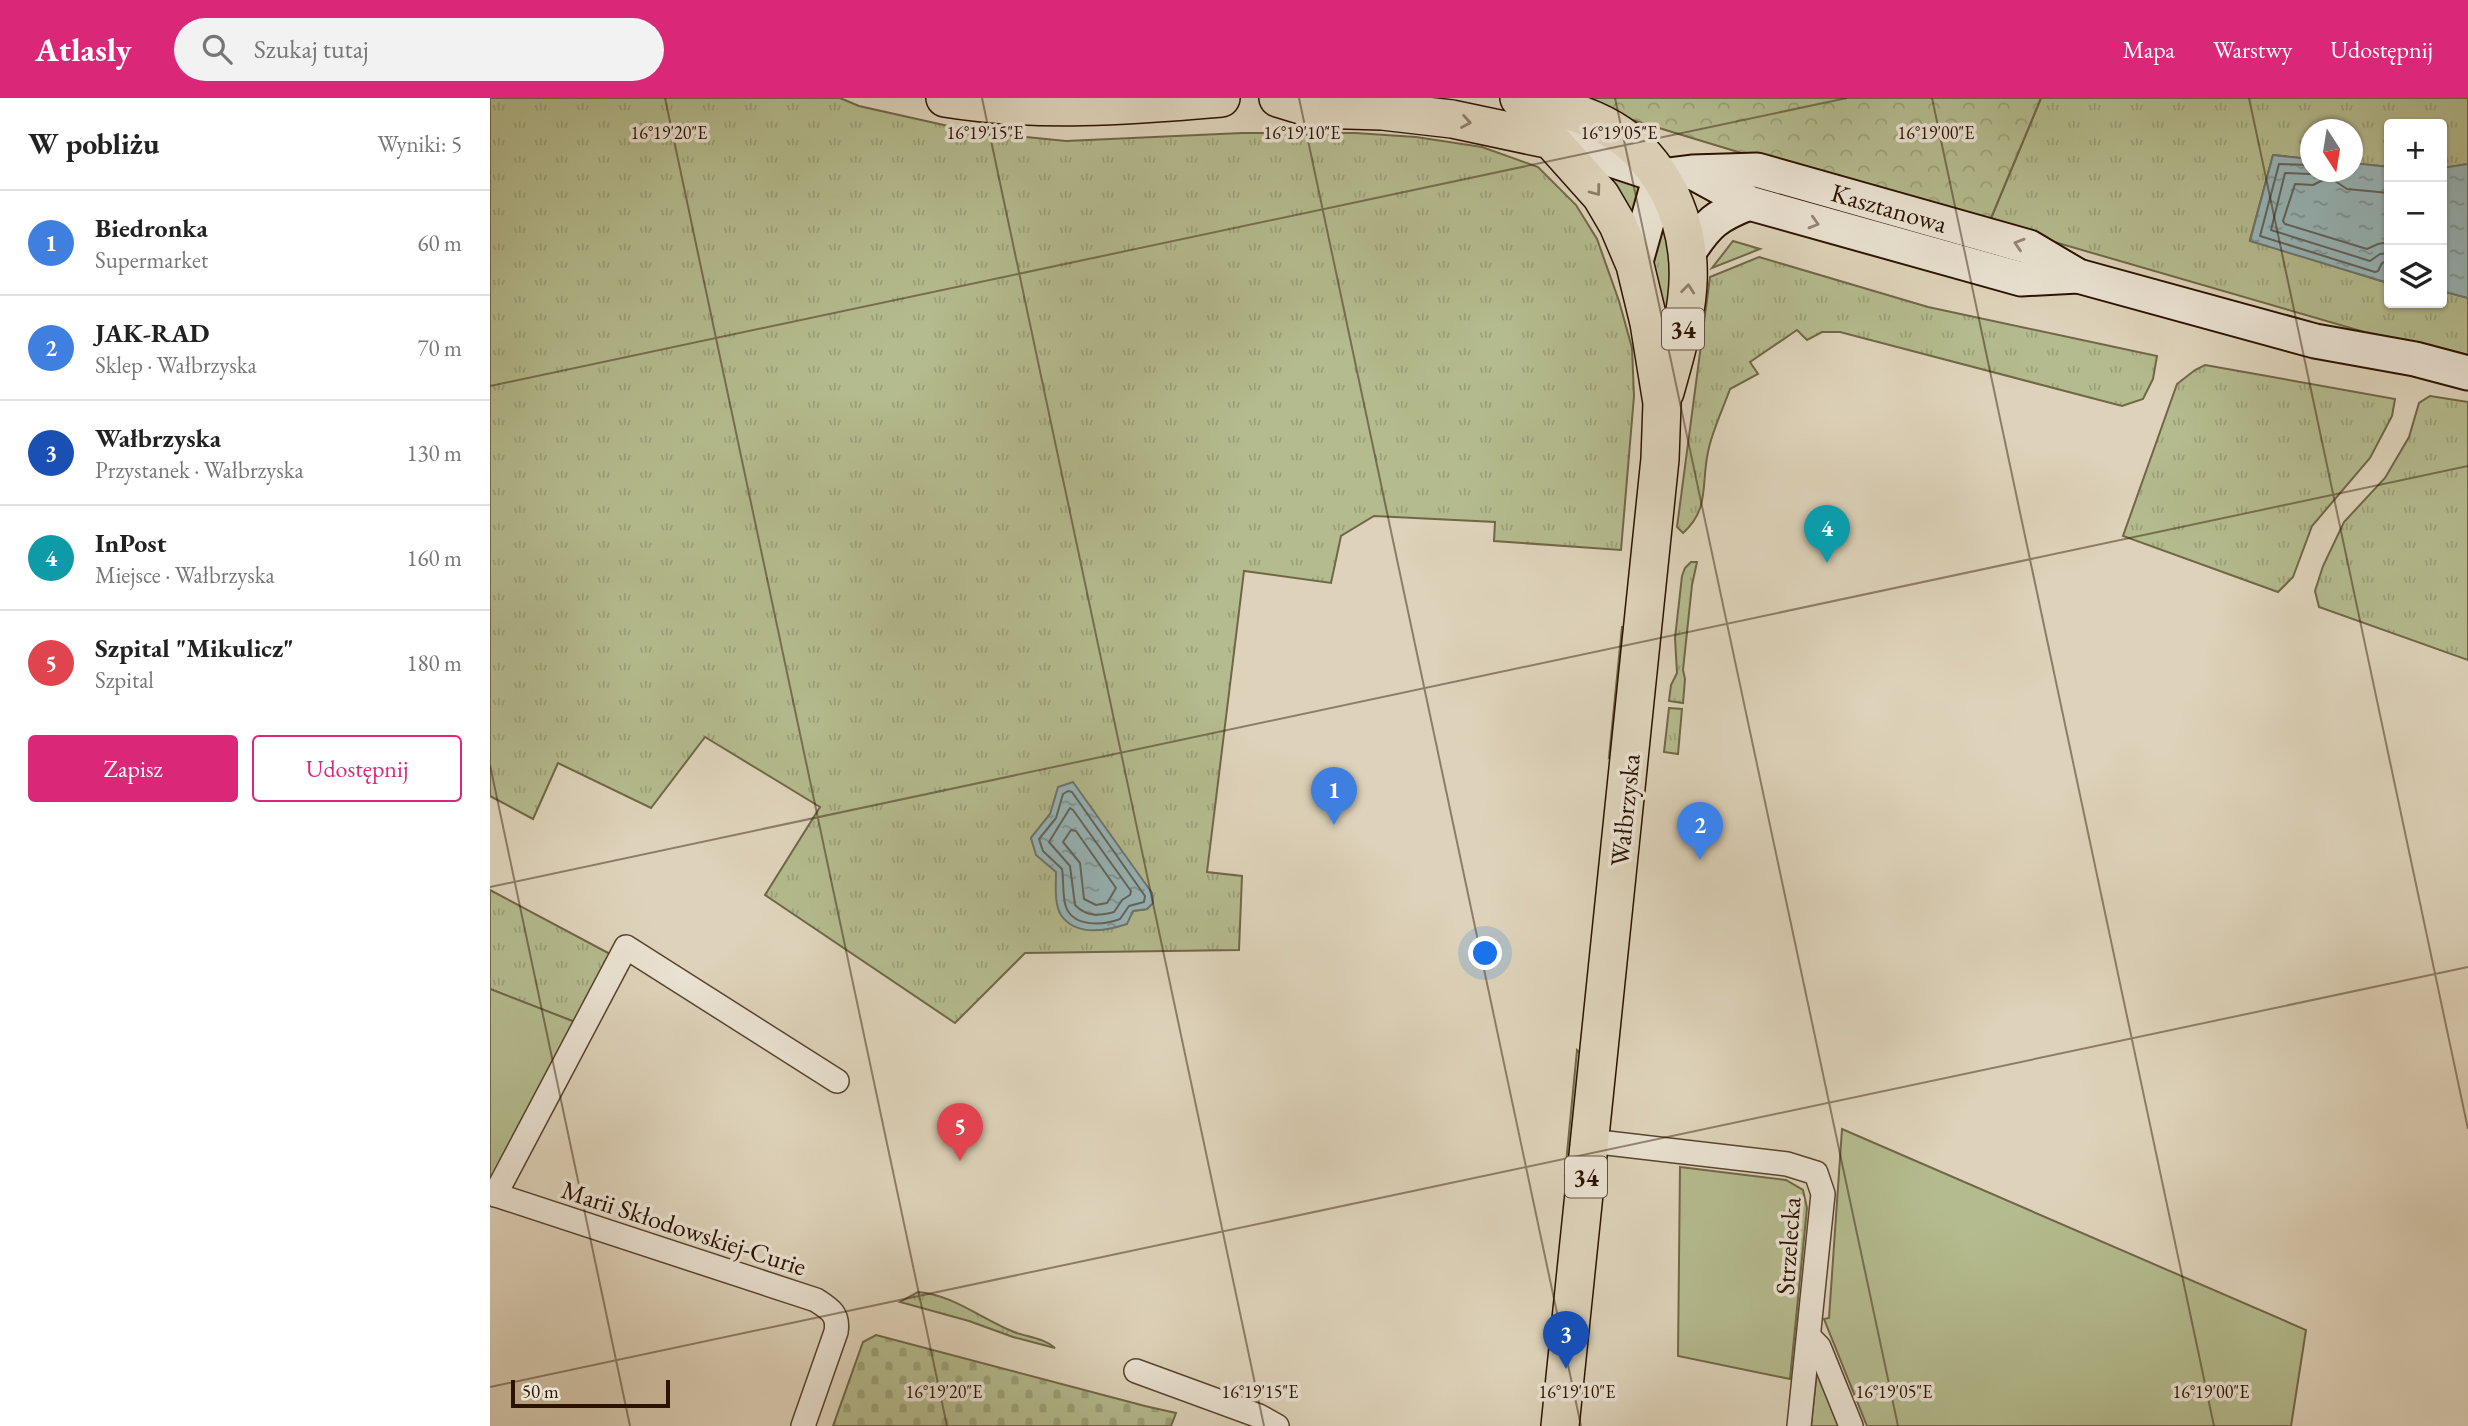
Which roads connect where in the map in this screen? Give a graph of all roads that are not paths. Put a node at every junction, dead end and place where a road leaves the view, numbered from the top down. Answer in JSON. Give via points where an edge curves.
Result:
{"nodes":[{"id":1,"x":945,"y":98,"type":"edge"},
{"id":2,"x":1221,"y":98,"type":"edge"},
{"id":3,"x":1278,"y":98,"type":"edge"},
{"id":4,"x":1519,"y":98,"type":"edge"},
{"id":5,"x":1551,"y":140,"type":"junction"},
{"id":6,"x":1676,"y":174,"type":"junction"},
{"id":7,"x":1749,"y":203,"type":"junction"},
{"id":8,"x":1689,"y":252,"type":"junction"},
{"id":9,"x":1634,"y":265,"type":"junction"},
{"id":10,"x":2078,"y":276,"type":"junction"},
{"id":11,"x":2468,"y":373,"type":"edge"},
{"id":12,"x":1662,"y":403,"type":"junction"},
{"id":13,"x":837,"y":1081,"type":"dead end"},
{"id":14,"x":1590,"y":1141,"type":"junction"},
{"id":15,"x":492,"y":1194,"type":"edge"},
{"id":16,"x":1810,"y":1338,"type":"junction"},
{"id":17,"x":1136,"y":1371,"type":"dead end"},
{"id":18,"x":803,"y":1426,"type":"edge"},
{"id":19,"x":1276,"y":1426,"type":"edge"},
{"id":20,"x":1560,"y":1426,"type":"edge"},
{"id":21,"x":1799,"y":1426,"type":"edge"},
{"id":22,"x":1851,"y":1426,"type":"edge"}],
"edges":[{"from":1,"to":2,"type":"main road","via":[[1059,108]]},
{"from":3,"to":5,"type":"main road","one_way":true,"via":[[1314,109],[1452,119]]},
{"from":4,"to":6,"type":"main road","name":"Wałbrzyska","number":"34","via":[[1572,112],[1618,133]]},
{"from":5,"to":6,"type":"street","name":"Kasztanowa"},
{"from":5,"to":9,"type":"main road","name":"Wałbrzyska","number":"34","one_way":true,"via":[[1601,196]]},
{"from":6,"to":7,"type":"street","name":"Kasztanowa"},
{"from":6,"to":8,"type":"main road","name":"Wałbrzyska","number":"34","via":[[1677,208]]},
{"from":6,"to":9,"type":"street"},
{"from":10,"to":6,"type":"street","name":"Kasztanowa","one_way":true,"via":[[2029,247],[1757,170]]},
{"from":7,"to":8,"type":"street","via":[[1704,229]]},
{"from":7,"to":10,"type":"street","name":"Kasztanowa","one_way":true,"via":[[2021,279]]},
{"from":12,"to":8,"type":"main road","name":"Wałbrzyska","number":"34","one_way":true,"via":[[1685,323]]},
{"from":9,"to":12,"type":"main road","name":"Wałbrzyska","number":"34"},
{"from":10,"to":11,"type":"street","name":"Kasztanowa","via":[[2315,341]]},
{"from":12,"to":14,"type":"main road","name":"Wałbrzyska","number":"34","via":[[1653,534]]},
{"from":13,"to":15,"type":"street","name":"Marii Skłodowskiej-Curie","via":[[626,947]]},
{"from":14,"to":16,"type":"street","name":"Strzelecka","via":[[1787,1164],[1816,1172],[1823,1194]]},
{"from":14,"to":20,"type":"main road","name":"Wałbrzyska","number":"34"},
{"from":15,"to":18,"type":"street","name":"Marii Skłodowskiej-Curie","via":[[816,1300],[834,1312],[836,1332]]},
{"from":16,"to":21,"type":"street","name":"Strzelecka"},
{"from":16,"to":22,"type":"street","via":[[1819,1348]]},
{"from":17,"to":19,"type":"street"}]}
